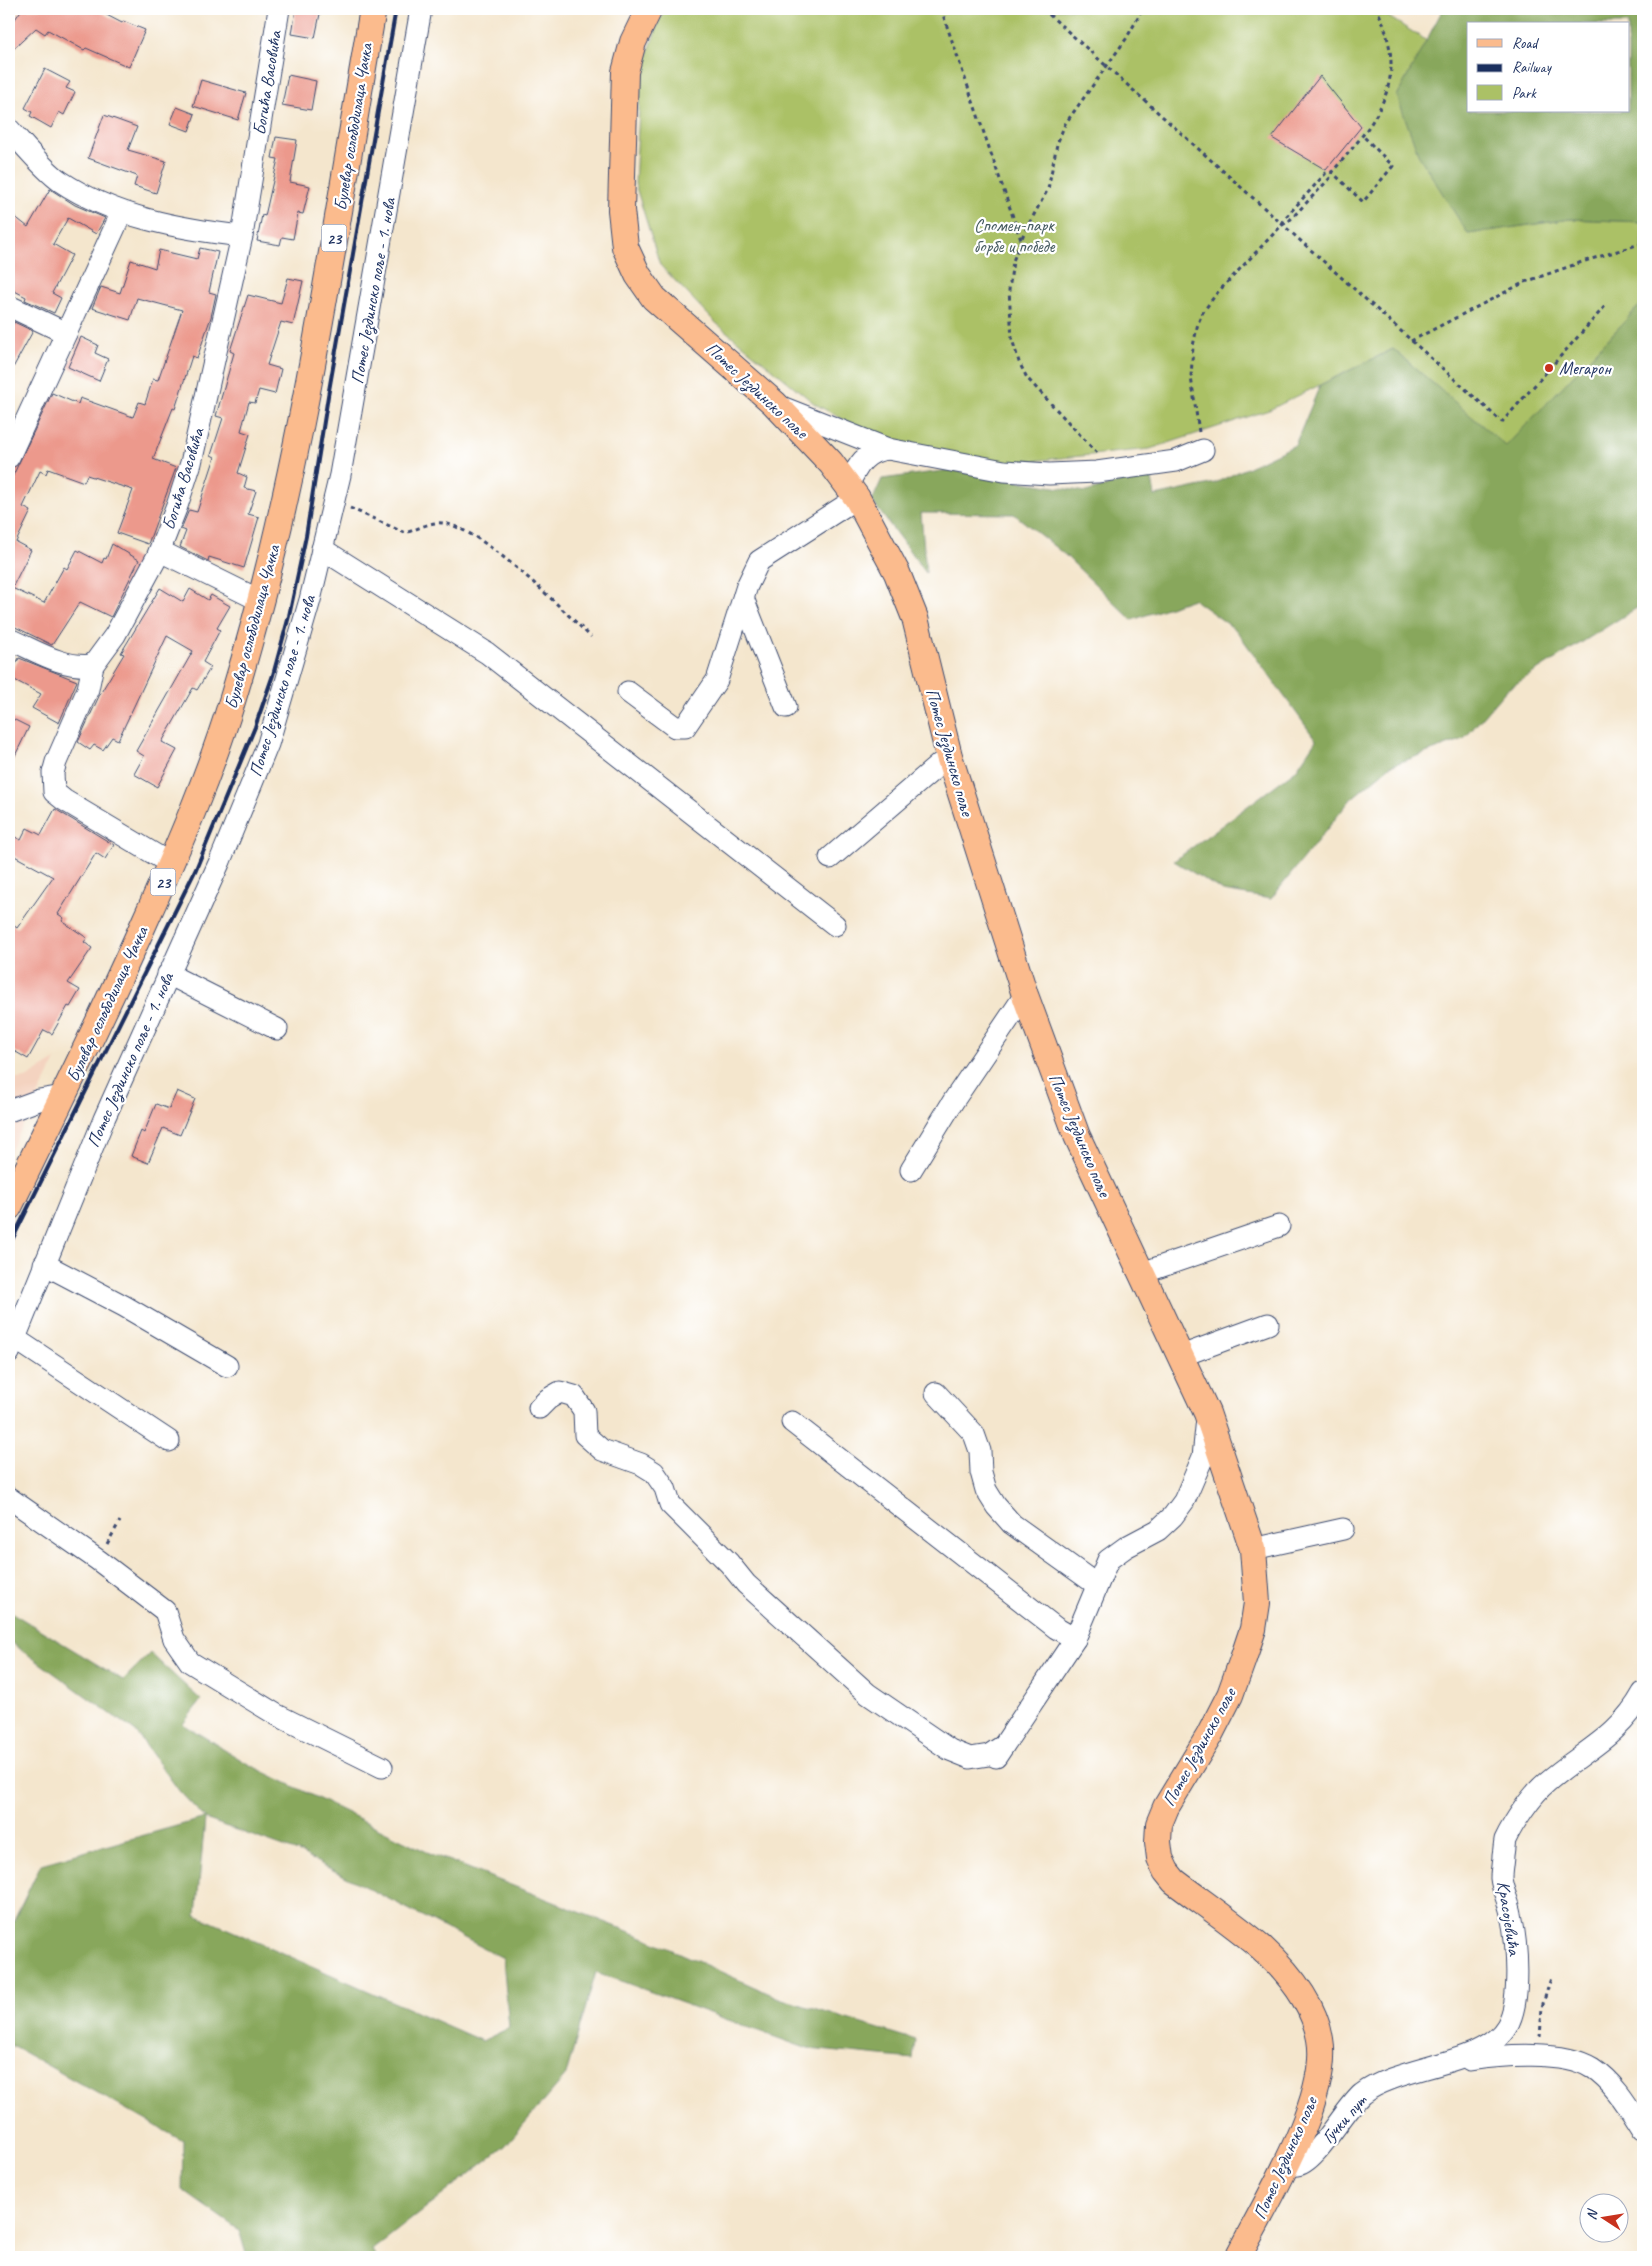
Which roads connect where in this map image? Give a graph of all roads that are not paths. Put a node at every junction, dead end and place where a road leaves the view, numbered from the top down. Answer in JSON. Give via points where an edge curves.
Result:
{"nodes":[{"id":1,"x":279,"y":9,"type":"edge"},
{"id":2,"x":373,"y":9,"type":"edge"},
{"id":3,"x":421,"y":9,"type":"edge"},
{"id":4,"x":649,"y":9,"type":"edge"},
{"id":5,"x":9,"y":129,"type":"edge"},
{"id":6,"x":122,"y":212,"type":"junction"},
{"id":7,"x":242,"y":236,"type":"junction"},
{"id":8,"x":9,"y":306,"type":"edge"},
{"id":9,"x":66,"y":333,"type":"junction"},
{"id":10,"x":774,"y":403,"type":"junction"},
{"id":11,"x":888,"y":449,"type":"junction"},
{"id":12,"x":1203,"y":450,"type":"road end"},
{"id":13,"x":9,"y":456,"type":"edge"},
{"id":14,"x":853,"y":491,"type":"junction"},
{"id":15,"x":322,"y":549,"type":"junction"},
{"id":16,"x":160,"y":551,"type":"junction"},
{"id":17,"x":743,"y":598,"type":"junction"},
{"id":18,"x":261,"y":600,"type":"junction"},
{"id":19,"x":9,"y":639,"type":"edge"},
{"id":20,"x":92,"y":665,"type":"junction"},
{"id":21,"x":628,"y":692,"type":"dead end"},
{"id":22,"x":786,"y":707,"type":"dead end"},
{"id":23,"x":949,"y":756,"type":"junction"},
{"id":24,"x":830,"y":858,"type":"dead end"},
{"id":25,"x":171,"y":864,"type":"junction"},
{"id":26,"x":835,"y":925,"type":"dead end"},
{"id":27,"x":168,"y":974,"type":"junction"},
{"id":28,"x":1025,"y":994,"type":"junction"},
{"id":29,"x":277,"y":1029,"type":"dead end"},
{"id":30,"x":63,"y":1096,"type":"junction"},
{"id":31,"x":9,"y":1111,"type":"edge"},
{"id":32,"x":911,"y":1170,"type":"dead end"},
{"id":33,"x":9,"y":1207,"type":"edge"},
{"id":34,"x":1279,"y":1226,"type":"dead end"},
{"id":35,"x":44,"y":1264,"type":"junction"},
{"id":36,"x":1142,"y":1273,"type":"junction"},
{"id":37,"x":1268,"y":1324,"type":"dead end"},
{"id":38,"x":12,"y":1345,"type":"edge"},
{"id":39,"x":1182,"y":1356,"type":"junction"},
{"id":40,"x":228,"y":1366,"type":"dead end"},
{"id":41,"x":936,"y":1393,"type":"dead end"},
{"id":42,"x":539,"y":1408,"type":"dead end"},
{"id":43,"x":1207,"y":1413,"type":"junction"},
{"id":44,"x":792,"y":1422,"type":"dead end"},
{"id":45,"x":169,"y":1441,"type":"dead end"},
{"id":46,"x":9,"y":1498,"type":"edge"},
{"id":47,"x":1343,"y":1528,"type":"dead end"},
{"id":48,"x":1253,"y":1549,"type":"junction"},
{"id":49,"x":1097,"y":1585,"type":"junction"},
{"id":50,"x":1075,"y":1639,"type":"junction"},
{"id":51,"x":1643,"y":1693,"type":"edge"},
{"id":52,"x":382,"y":1768,"type":"dead end"},
{"id":53,"x":1435,"y":2066,"type":"junction"},
{"id":54,"x":1643,"y":2130,"type":"edge"},
{"id":55,"x":1286,"y":2164,"type":"junction"},
{"id":56,"x":1238,"y":2257,"type":"edge"}],
"edges":[{"from":1,"to":7,"type":"street","name":"Богића Васовића"},
{"from":2,"to":18,"type":"main road","name":"Булевар ослободилаца Чачка","number":"23","via":[[303,412]]},
{"from":3,"to":15,"type":"street","name":"Потес Јездинско поље - 1. нова","via":[[386,223],[334,501]]},
{"from":4,"to":10,"type":"main road","name":"Потес Јездинско поље","via":[[633,42],[624,72],[621,210],[625,247],[638,275],[654,298]]},
{"from":5,"to":6,"type":"street","via":[[59,180]]},
{"from":6,"to":7,"type":"street","via":[[157,222]]},
{"from":6,"to":9,"type":"street"},
{"from":7,"to":16,"type":"street","name":"Богића Васовића","via":[[191,463]]},
{"from":8,"to":9,"type":"street"},
{"from":9,"to":13,"type":"street"},
{"from":10,"to":11,"type":"street"},
{"from":10,"to":14,"type":"main road","name":"Потес Јездинско поље"},
{"from":11,"to":12,"type":"street","via":[[1027,473],[1073,474],[1176,461]]},
{"from":11,"to":14,"type":"street","via":[[863,458]]},
{"from":14,"to":17,"type":"street","via":[[758,561]]},
{"from":14,"to":23,"type":"main road","name":"Потес Јездинско поље","via":[[897,573],[915,618]]},
{"from":15,"to":26,"type":"street","via":[[487,653]]},
{"from":15,"to":27,"type":"street","name":"Потес Јездинско поље - 1. нова","via":[[268,744],[220,861]]},
{"from":16,"to":18,"type":"street"},
{"from":16,"to":20,"type":"street","name":"Богића Васовића","via":[[115,635]]},
{"from":17,"to":21,"type":"street","via":[[717,680],[685,727],[675,727]]},
{"from":17,"to":22,"type":"street"},
{"from":18,"to":25,"type":"main road","name":"Булевар ослободилаца Чачка","number":"23","via":[[233,700]]},
{"from":19,"to":20,"type":"street","via":[[64,663]]},
{"from":20,"to":25,"type":"street","name":"Богића Васовића","via":[[88,689],[56,762],[54,792]]},
{"from":23,"to":24,"type":"street"},
{"from":23,"to":28,"type":"main road","name":"Потес Јездинско поље"},
{"from":25,"to":30,"type":"main road","name":"Булевар ослободилаца Чачка","number":"23"},
{"from":27,"to":29,"type":"street"},
{"from":27,"to":35,"type":"street","name":"Потес Јездинско поље - 1. нова"},
{"from":28,"to":32,"type":"street"},
{"from":28,"to":36,"type":"main road","name":"Потес Јездинско поље","via":[[1077,1136]]},
{"from":30,"to":31,"type":"street","via":[[39,1100]]},
{"from":30,"to":33,"type":"main road","name":"Булевар ослободилаца Чачка","number":"23"},
{"from":34,"to":36,"type":"street"},
{"from":35,"to":38,"type":"street","name":"Потес Јездинско поље - 1. нова"},
{"from":35,"to":40,"type":"street"},
{"from":36,"to":39,"type":"main road","name":"Потес Јездинско поље"},
{"from":37,"to":39,"type":"street"},
{"from":38,"to":45,"type":"street"},
{"from":39,"to":43,"type":"main road","name":"Потес Јездинско поље"},
{"from":41,"to":49,"type":"street","via":[[974,1434],[980,1450],[986,1490],[996,1506],[1012,1524]]},
{"from":42,"to":50,"type":"street","via":[[560,1392],[574,1396],[584,1411],[585,1435],[602,1450],[654,1472],[665,1488],[670,1504],[746,1584],[868,1694],[950,1750],[970,1758],[997,1755]]},
{"from":43,"to":48,"type":"main road","name":"Потес Јездинско поље"},
{"from":43,"to":49,"type":"street","via":[[1203,1457],[1184,1501],[1158,1530],[1108,1560]]},
{"from":44,"to":50,"type":"street","via":[[1056,1628]]},
{"from":46,"to":52,"type":"street","via":[[165,1611],[174,1639],[190,1662],[277,1715]]},
{"from":47,"to":48,"type":"street"},
{"from":48,"to":55,"type":"main road","name":"Потес Јездинско поље","via":[[1257,1603],[1253,1629],[1230,1695],[1166,1807],[1159,1824],[1158,1842],[1160,1858],[1174,1881],[1262,1949],[1293,1982],[1311,2010],[1320,2040],[1319,2072],[1314,2097]]},
{"from":49,"to":50,"type":"street"},
{"from":51,"to":53,"type":"street","name":"Красојевића","via":[[1622,1723],[1597,1746],[1546,1782],[1505,1842],[1501,1879],[1511,1914],[1516,1954],[1512,2013],[1507,2027],[1495,2040]]},
{"from":53,"to":54,"type":"street","via":[[1496,2056],[1538,2056],[1576,2062],[1592,2068],[1606,2080]]},
{"from":53,"to":55,"type":"street","name":"Гучки пут","via":[[1389,2078],[1363,2094],[1311,2159],[1298,2166]]},
{"from":55,"to":56,"type":"main road","name":"Потес Јездинско поље"}]}
